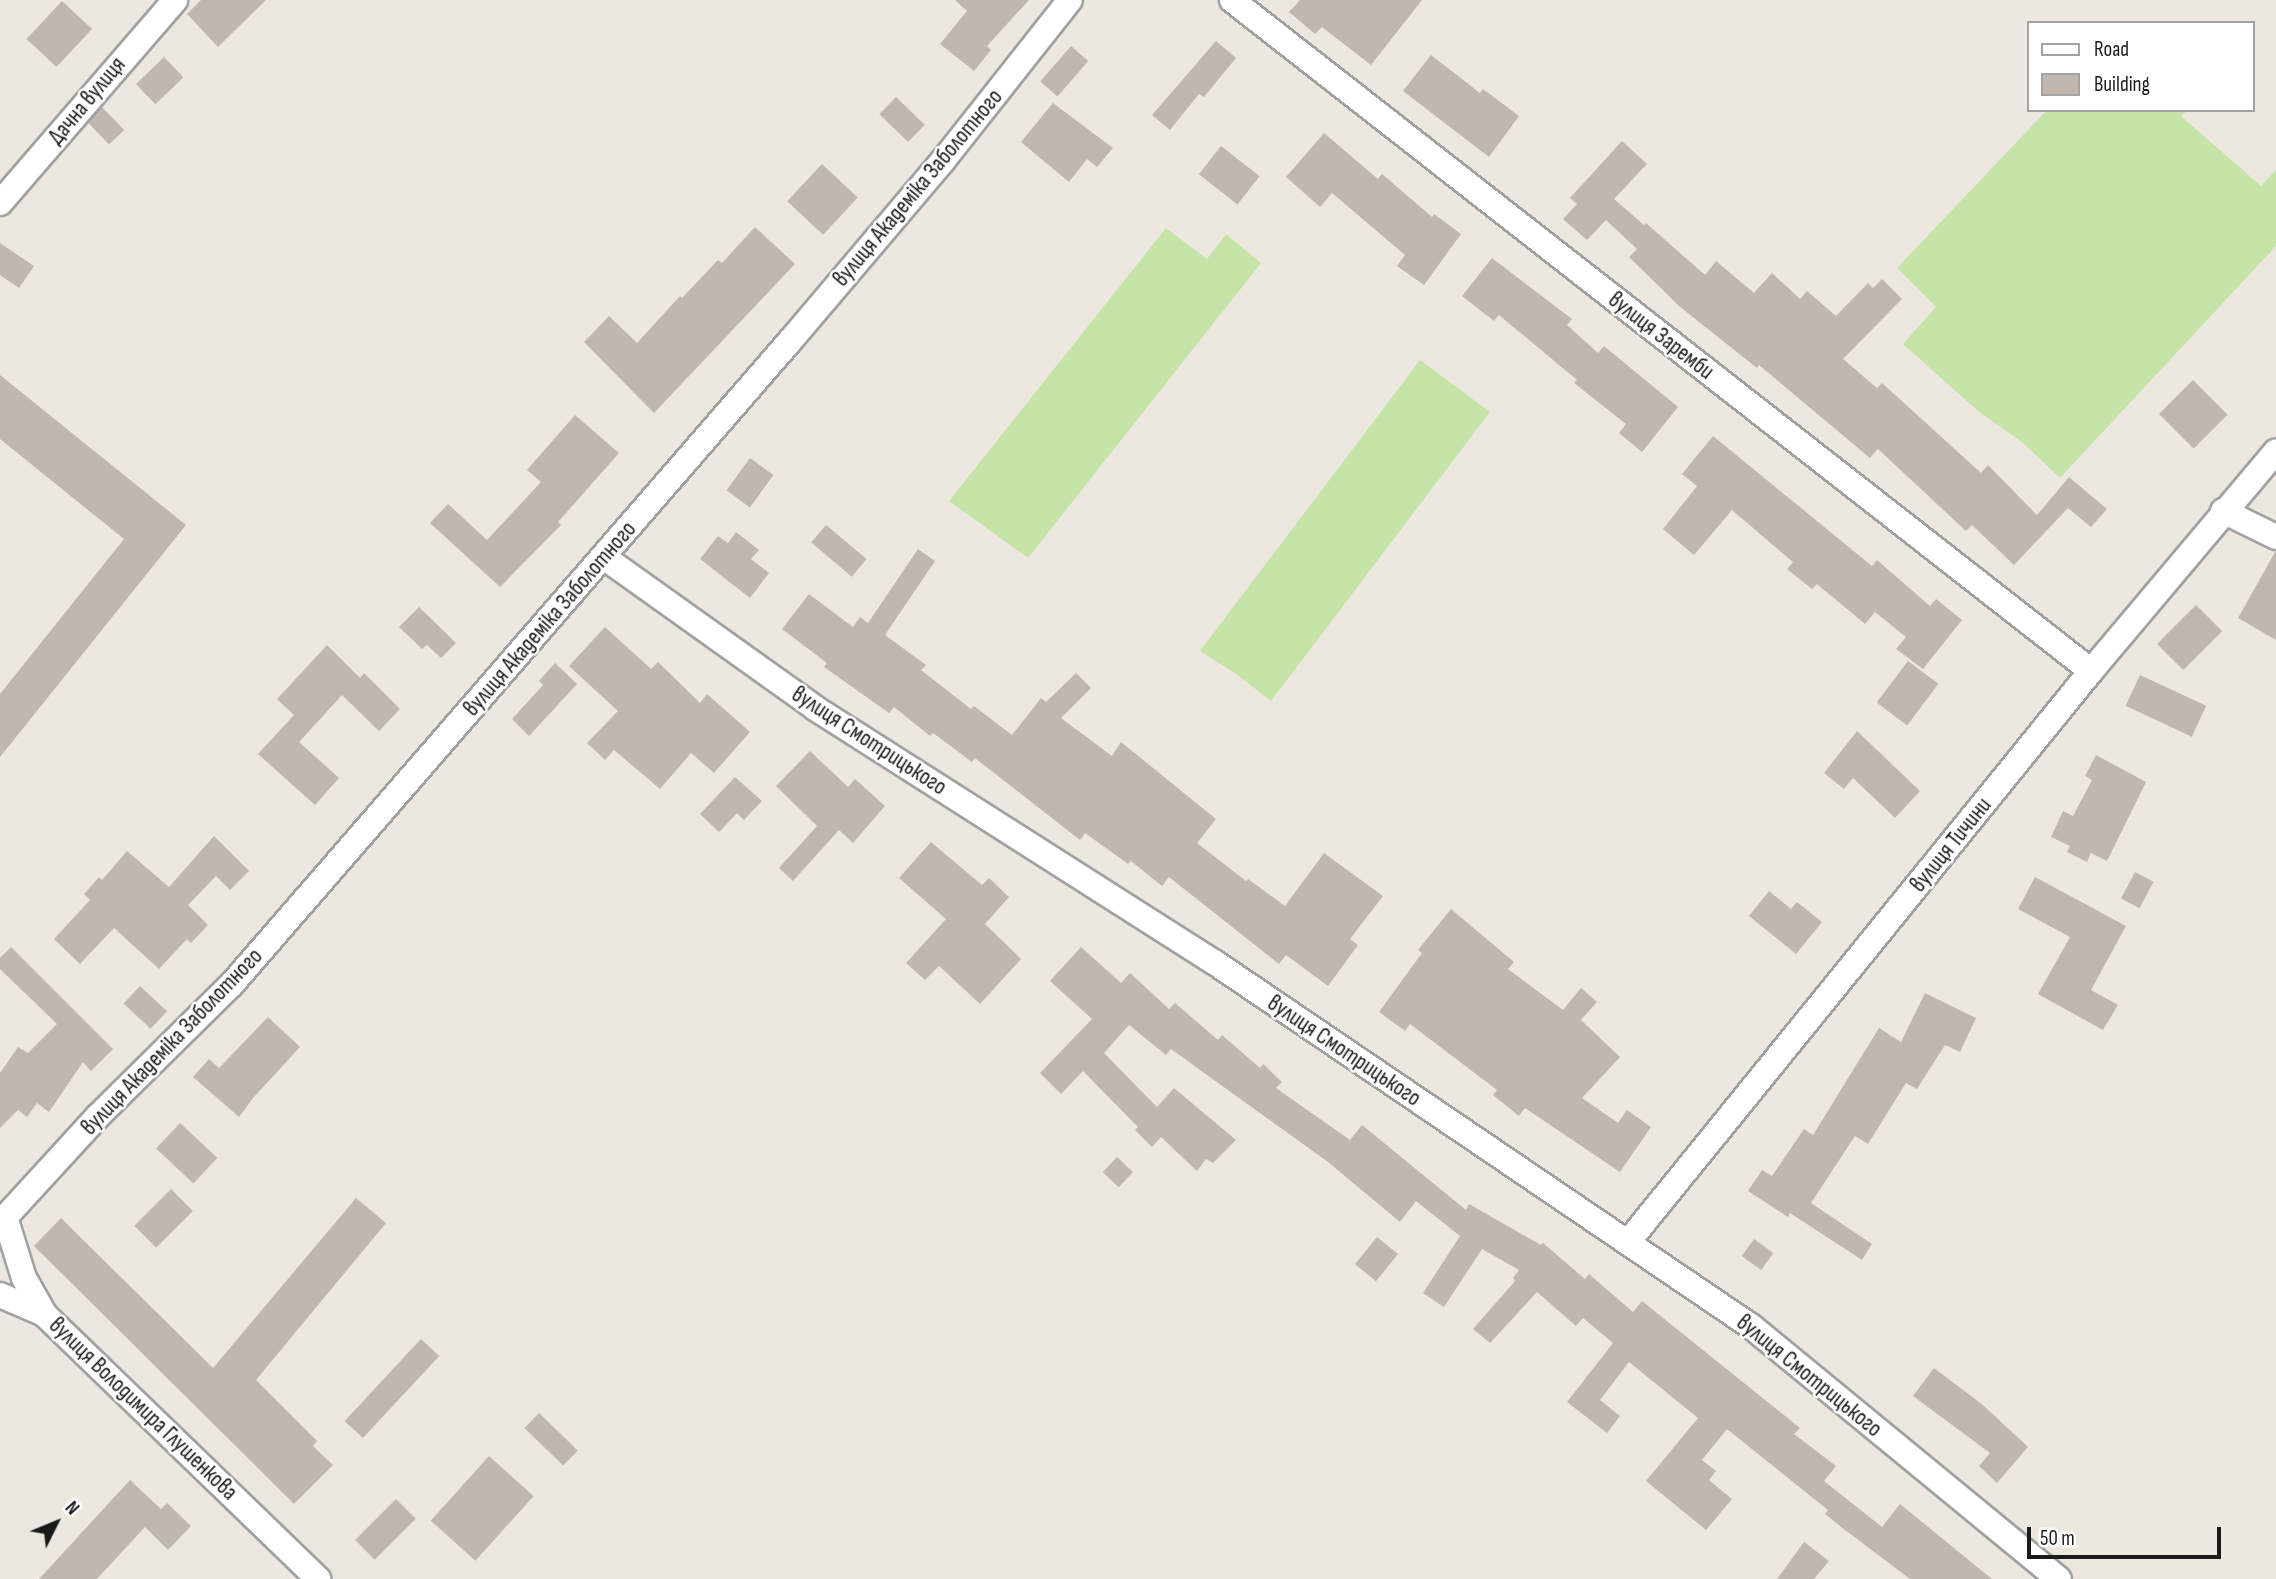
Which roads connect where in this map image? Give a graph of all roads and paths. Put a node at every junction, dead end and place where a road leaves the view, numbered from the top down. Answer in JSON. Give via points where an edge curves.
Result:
{"nodes":[{"id":1,"x":175,"y":0,"type":"edge"},
{"id":2,"x":1070,"y":0,"type":"edge"},
{"id":3,"x":1232,"y":0,"type":"edge"},
{"id":4,"x":0,"y":203,"type":"edge"},
{"id":5,"x":2276,"y":452,"type":"edge"},
{"id":6,"x":2223,"y":511,"type":"junction"},
{"id":7,"x":2276,"y":537,"type":"edge"},
{"id":8,"x":605,"y":558,"type":"junction"},
{"id":9,"x":2091,"y":671,"type":"junction"},
{"id":10,"x":2,"y":1217,"type":"edge"},
{"id":11,"x":1628,"y":1242,"type":"junction"},
{"id":12,"x":0,"y":1295,"type":"edge"},
{"id":13,"x":45,"y":1315,"type":"junction"},
{"id":14,"x":318,"y":1579,"type":"edge"},
{"id":15,"x":2059,"y":1579,"type":"edge"}],
"edges":[{"from":1,"to":4,"type":"street","name":"Дачна вулиця"},
{"from":2,"to":8,"type":"street","name":"вулиця Академіка Заболотного","via":[[943,162]]},
{"from":3,"to":9,"type":"street","name":"вулиця Заремби"},
{"from":5,"to":6,"type":"street","name":"вулиця Тичини"},
{"from":6,"to":7,"type":"street"},
{"from":6,"to":9,"type":"street","name":"вулиця Тичини"},
{"from":8,"to":10,"type":"street","name":"вулиця Академіка Заболотного","via":[[232,984]]},
{"from":8,"to":11,"type":"street","name":"вулиця Смотрицького","via":[[816,708],[1214,962]]},
{"from":9,"to":11,"type":"street","name":"вулиця Тичини"},
{"from":10,"to":13,"type":"street","name":"вулиця Володимира Глушенкова","via":[[24,1278]]},
{"from":11,"to":15,"type":"street","name":"вулиця Смотрицького","via":[[1752,1328]]},
{"from":12,"to":13,"type":"street"},
{"from":13,"to":14,"type":"street","name":"вулиця Володимира Глушенкова"}]}
